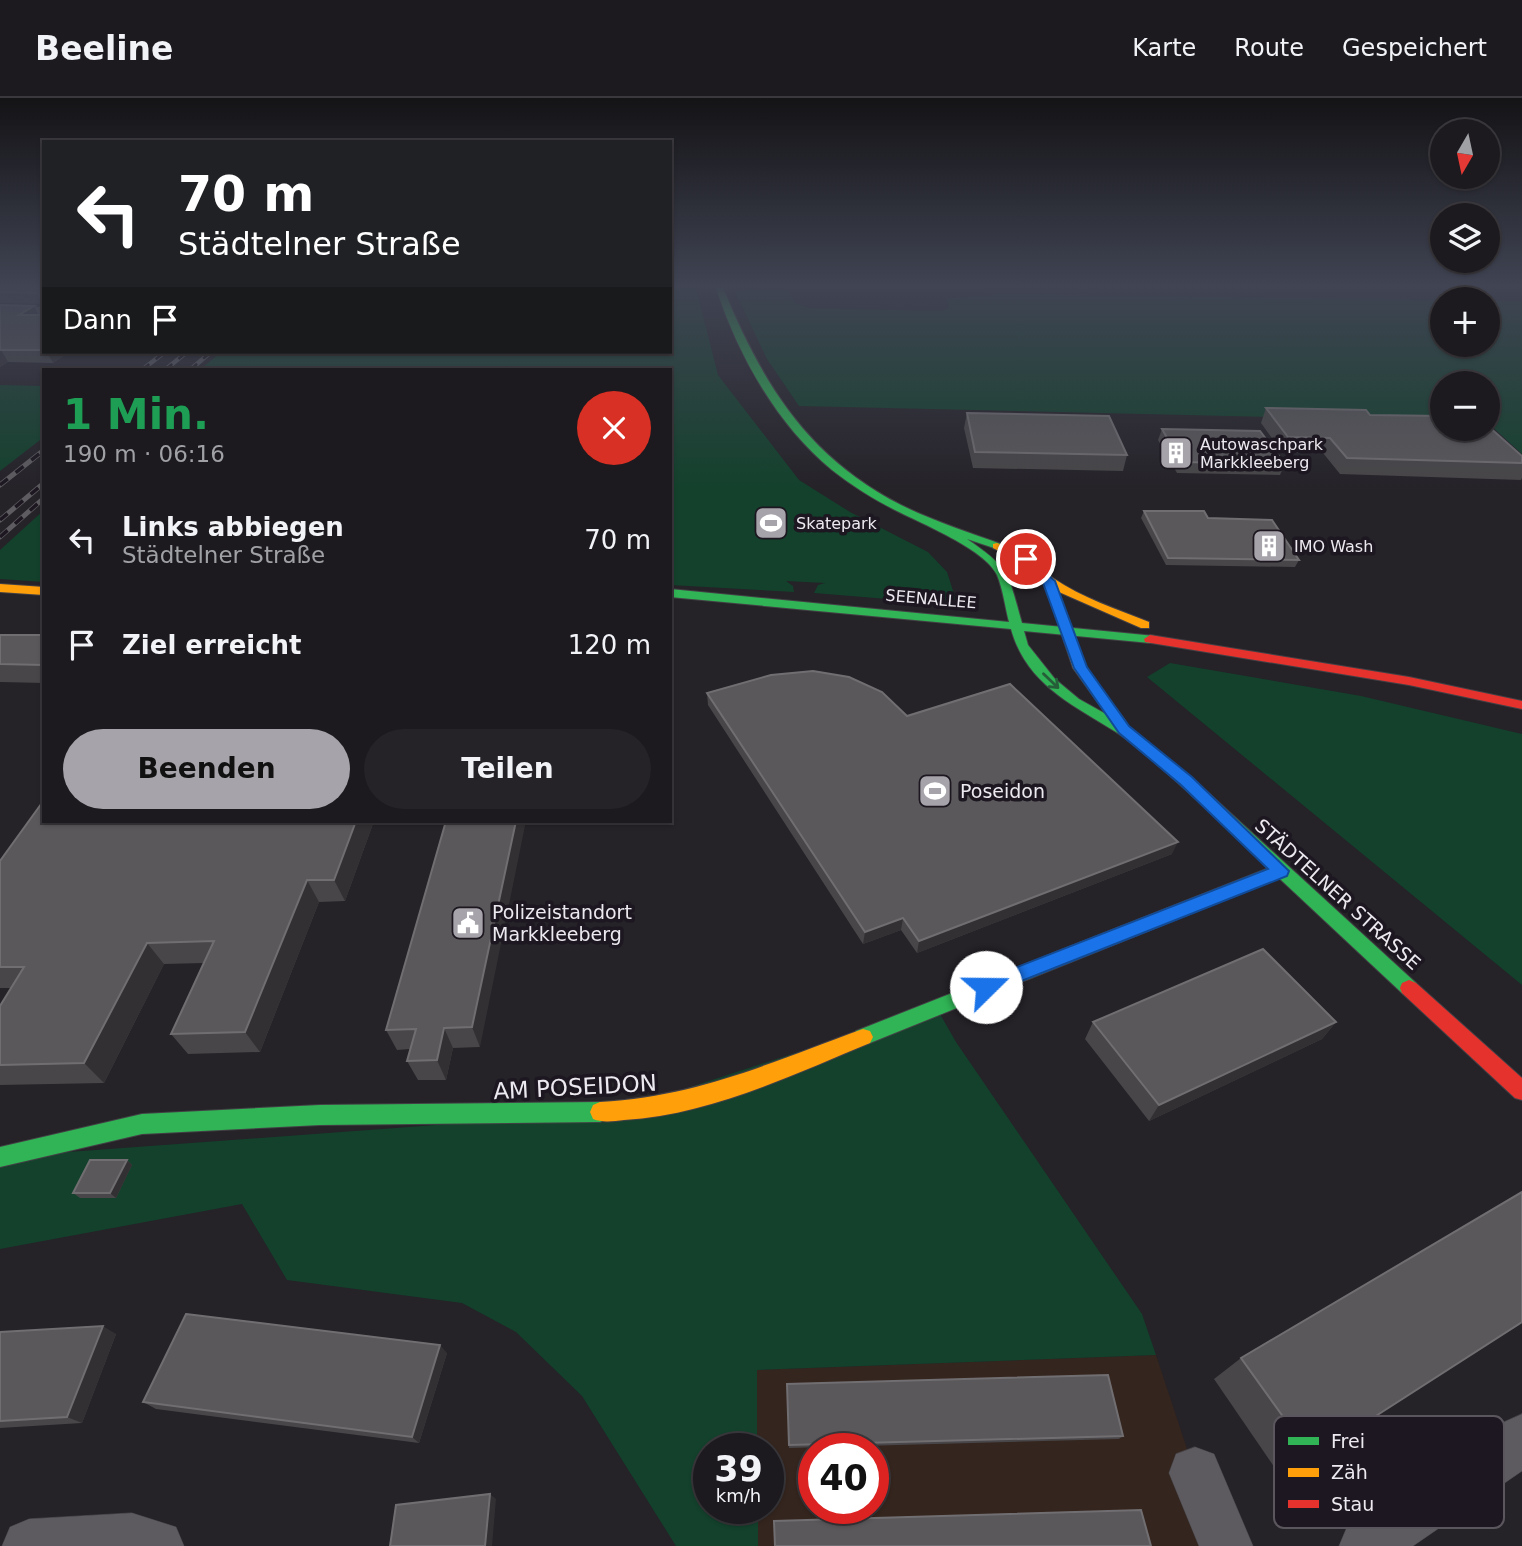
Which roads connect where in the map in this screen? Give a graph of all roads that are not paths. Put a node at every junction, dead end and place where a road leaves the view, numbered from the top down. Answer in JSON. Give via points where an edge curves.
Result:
{"nodes":[{"id":1,"x":748,"y":356,"type":"edge"},
{"id":2,"x":940,"y":526,"type":"junction"},
{"id":3,"x":1049,"y":581,"type":"junction"},
{"id":4,"x":0,"y":588,"type":"edge"},
{"id":5,"x":42,"y":591,"type":"edge"},
{"id":6,"x":672,"y":593,"type":"edge"},
{"id":7,"x":1016,"y":624,"type":"junction"},
{"id":8,"x":1066,"y":629,"type":"junction"},
{"id":9,"x":1189,"y":643,"type":"junction"},
{"id":10,"x":1522,"y":705,"type":"edge"},
{"id":11,"x":1124,"y":730,"type":"junction"},
{"id":12,"x":1281,"y":871,"type":"junction"},
{"id":13,"x":1522,"y":1091,"type":"edge"},
{"id":14,"x":0,"y":1157,"type":"edge"},
{"id":15,"x":1522,"y":1440,"type":"edge"},
{"id":16,"x":1504,"y":1452,"type":"edge"},
{"id":17,"x":1195,"y":1473,"type":"dead end"},
{"id":18,"x":1392,"y":1528,"type":"edge"},
{"id":19,"x":29,"y":1546,"type":"edge"},
{"id":20,"x":157,"y":1546,"type":"edge"},
{"id":21,"x":1226,"y":1546,"type":"edge"},
{"id":22,"x":1366,"y":1546,"type":"edge"}],
"edges":[{"from":1,"to":2,"type":"street","name":"STÄDTELNER STRASSE","via":[[811,448],[868,492]]},
{"from":2,"to":3,"type":"street","name":"STÄDTELNER STRASSE","via":[[1010,550]]},
{"from":2,"to":7,"type":"street","name":"STÄDTELNER STRASSE","via":[[992,561],[1007,585]]},
{"from":3,"to":8,"type":"street","name":"STÄDTELNER STRASSE"},
{"from":3,"to":9,"type":"street","name":"SEENALLEE"},
{"from":4,"to":5,"type":"street"},
{"from":6,"to":7,"type":"street","name":"SEENALLEE"},
{"from":7,"to":8,"type":"street","name":"SEENALLEE"},
{"from":7,"to":11,"type":"street","name":"STÄDTELNER STRASSE","one_way":true,"via":[[1022,645],[1050,682],[1073,702]]},
{"from":8,"to":9,"type":"street","name":"SEENALLEE"},
{"from":8,"to":11,"type":"street","name":"STÄDTELNER STRASSE","via":[[1080,668]]},
{"from":9,"to":10,"type":"street","name":"SEENALLEE"},
{"from":11,"to":12,"type":"street","name":"STÄDTELNER STRASSE"},
{"from":12,"to":13,"type":"street","name":"STÄDTELNER STRASSE"},
{"from":12,"to":14,"type":"street","name":"AM POSEIDON","via":[[755,1081],[674,1104],[614,1112],[320,1115],[142,1124]]},
{"from":15,"to":16,"type":"street"},
{"from":17,"to":21,"type":"street"},
{"from":18,"to":22,"type":"street"},
{"from":19,"to":20,"type":"street","via":[[132,1540]]}]}
